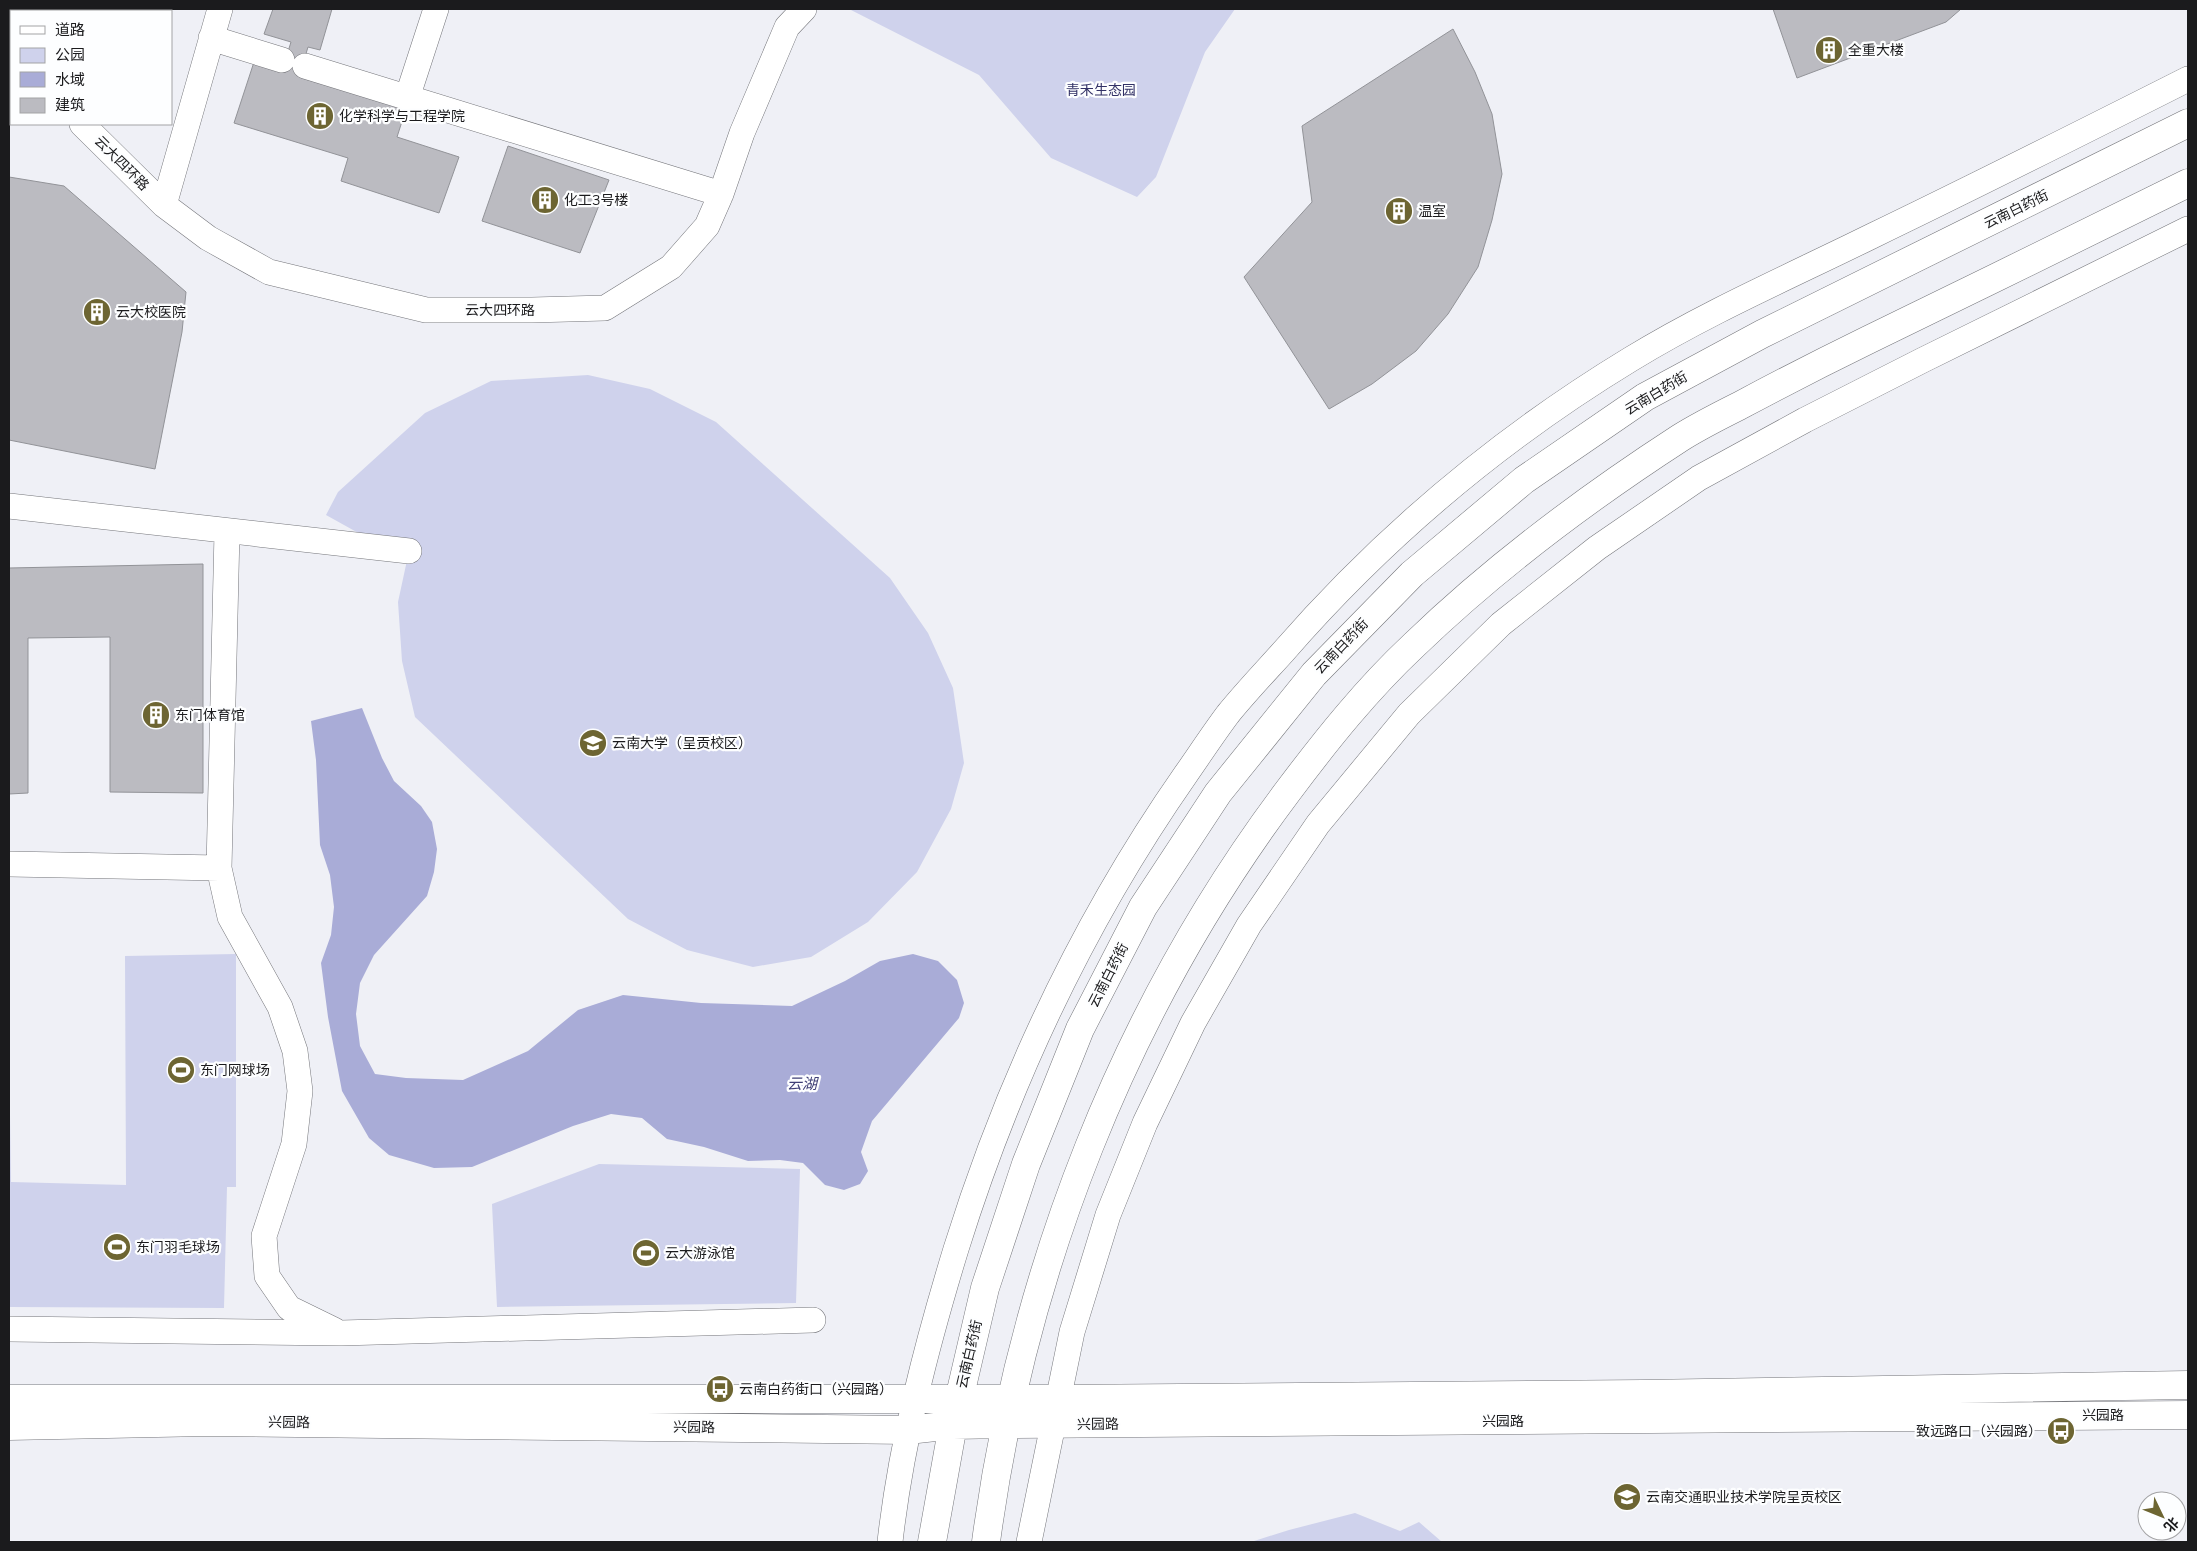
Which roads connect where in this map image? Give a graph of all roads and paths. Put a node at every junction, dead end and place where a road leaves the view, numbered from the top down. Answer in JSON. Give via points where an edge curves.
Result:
{"nodes":[{"id":1,"x":220,"y":9,"type":"edge"},
{"id":2,"x":436,"y":9,"type":"edge"},
{"id":3,"x":804,"y":9,"type":"edge"},
{"id":4,"x":211,"y":38,"type":"junction"},
{"id":5,"x":2188,"y":79,"type":"edge"},
{"id":6,"x":407,"y":98,"type":"junction"},
{"id":7,"x":2188,"y":123,"type":"edge"},
{"id":8,"x":83,"y":125,"type":"edge"},
{"id":9,"x":2188,"y":183,"type":"edge"},
{"id":10,"x":721,"y":194,"type":"junction"},
{"id":11,"x":164,"y":205,"type":"junction"},
{"id":12,"x":2188,"y":229,"type":"edge"},
{"id":13,"x":9,"y":506,"type":"edge"},
{"id":14,"x":227,"y":532,"type":"junction"},
{"id":15,"x":409,"y":551,"type":"dead end"},
{"id":16,"x":9,"y":864,"type":"edge"},
{"id":17,"x":219,"y":868,"type":"junction"},
{"id":18,"x":813,"y":1320,"type":"dead end"},
{"id":19,"x":9,"y":1329,"type":"edge"},
{"id":20,"x":340,"y":1333,"type":"junction"},
{"id":21,"x":2188,"y":1384,"type":"edge"},
{"id":22,"x":9,"y":1399,"type":"edge"},
{"id":23,"x":915,"y":1399,"type":"junction"},
{"id":24,"x":1008,"y":1411,"type":"junction"},
{"id":25,"x":956,"y":1412,"type":"junction"},
{"id":26,"x":1054,"y":1412,"type":"junction"},
{"id":27,"x":2188,"y":1415,"type":"edge"},
{"id":28,"x":9,"y":1426,"type":"edge"},
{"id":29,"x":908,"y":1430,"type":"junction"},
{"id":30,"x":890,"y":1542,"type":"edge"},
{"id":31,"x":932,"y":1542,"type":"edge"},
{"id":32,"x":986,"y":1542,"type":"edge"},
{"id":33,"x":1029,"y":1542,"type":"edge"}],
"edges":[{"from":1,"to":4,"type":"street"},
{"from":2,"to":6,"type":"street"},
{"from":3,"to":10,"type":"street","name":"云大四环路","via":[[787,27],[742,132]]},
{"from":4,"to":6,"type":"street"},
{"from":4,"to":11,"type":"street"},
{"from":5,"to":23,"type":"street","via":[[1740,299],[1631,359],[1528,428],[1424,508],[1322,607],[1229,713],[1148,829],[1072,960],[1017,1078],[978,1179],[941,1296]]},
{"from":6,"to":10,"type":"street"},
{"from":7,"to":25,"type":"main road","name":"云南白药街","via":[[1762,334],[1645,397],[1524,480],[1412,574],[1314,674],[1218,793],[1148,899],[1080,1029],[1026,1164],[985,1288]]},
{"from":8,"to":11,"type":"street","name":"云大四环路"},
{"from":9,"to":24,"type":"main road","via":[[1794,376],[1684,435],[1495,572],[1412,646],[1331,734],[1263,823],[1198,922],[1147,1017],[1096,1124],[1034,1308]]},
{"from":10,"to":11,"type":"street","name":"云大四环路","via":[[707,226],[671,267],[605,308],[532,310],[426,310],[269,272],[208,238]]},
{"from":12,"to":26,"type":"street","via":[[1805,420],[1699,478],[1597,548],[1501,624],[1409,714],[1318,824],[1249,925],[1193,1023],[1145,1123],[1108,1215],[1072,1332]]},
{"from":13,"to":14,"type":"street"},
{"from":14,"to":15,"type":"street"},
{"from":14,"to":17,"type":"street"},
{"from":16,"to":17,"type":"street"},
{"from":17,"to":20,"type":"street","via":[[230,917],[280,1007],[295,1051],[300,1091],[294,1144],[264,1236],[268,1276],[289,1308]]},
{"from":18,"to":20,"type":"street"},
{"from":19,"to":20,"type":"street"},
{"from":21,"to":26,"type":"main road","name":"兴园路","via":[[1652,1394]]},
{"from":22,"to":23,"type":"main road","name":"兴园路"},
{"from":23,"to":25,"type":"main road","name":"兴园路"},
{"from":23,"to":29,"type":"street"},
{"from":24,"to":25,"type":"main road","name":"兴园路"},
{"from":24,"to":26,"type":"main road","name":"兴园路"},
{"from":24,"to":32,"type":"main road"},
{"from":25,"to":29,"type":"main road","name":"兴园路"},
{"from":25,"to":31,"type":"main road","name":"云南白药街"},
{"from":26,"to":27,"type":"main road","name":"兴园路"},
{"from":26,"to":33,"type":"street"},
{"from":28,"to":29,"type":"main road","name":"兴园路","via":[[206,1422]]},
{"from":29,"to":30,"type":"street"}]}
